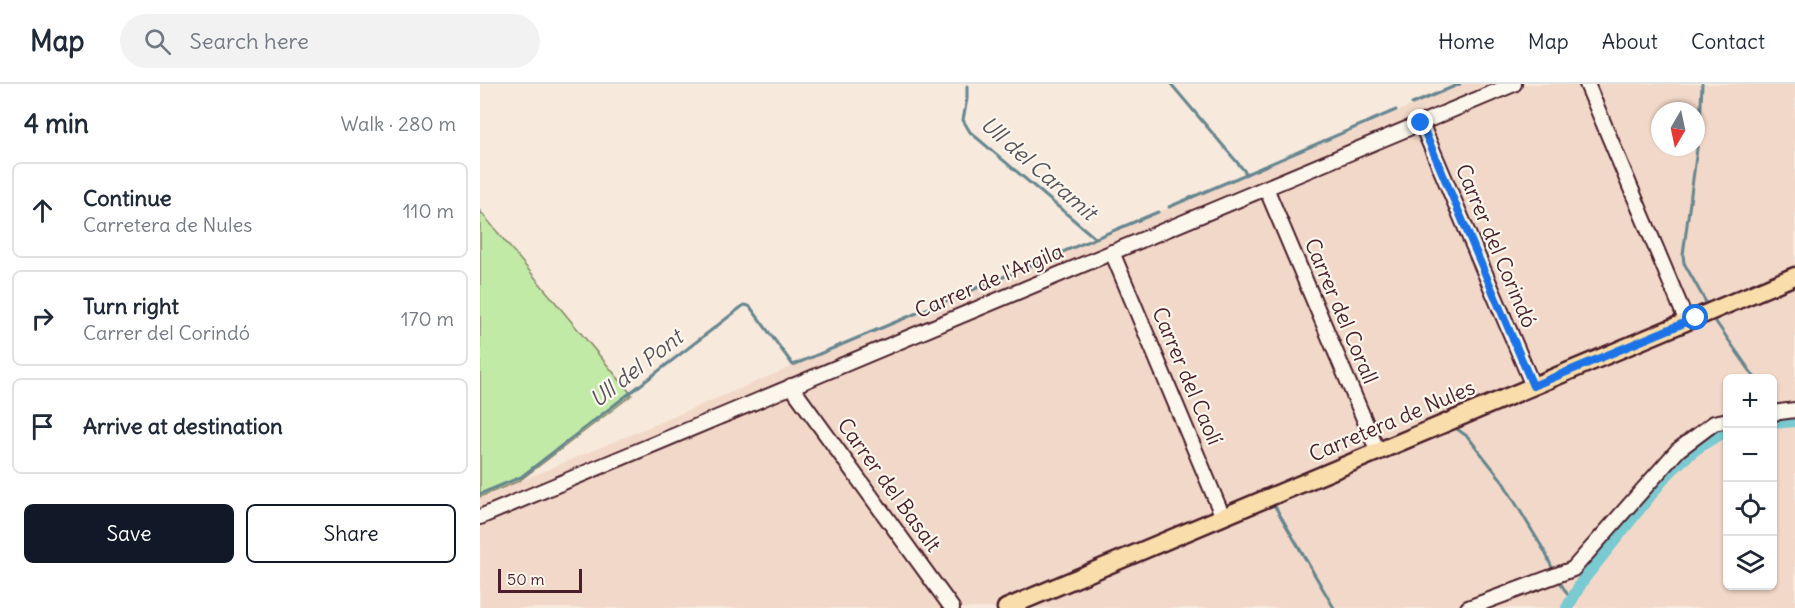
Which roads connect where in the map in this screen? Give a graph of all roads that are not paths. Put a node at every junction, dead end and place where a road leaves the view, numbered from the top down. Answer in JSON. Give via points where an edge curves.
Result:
{"nodes":[{"id":1,"x":1514,"y":84,"type":"edge"},
{"id":2,"x":1587,"y":84,"type":"edge"},
{"id":3,"x":1421,"y":123,"type":"junction"},
{"id":4,"x":1266,"y":188,"type":"junction"},
{"id":5,"x":1112,"y":252,"type":"junction"},
{"id":6,"x":1795,"y":276,"type":"edge"},
{"id":7,"x":1687,"y":322,"type":"junction"},
{"id":8,"x":791,"y":386,"type":"junction"},
{"id":9,"x":1533,"y":386,"type":"junction"},
{"id":10,"x":1795,"y":410,"type":"edge"},
{"id":11,"x":1777,"y":412,"type":"edge"},
{"id":12,"x":1723,"y":421,"type":"edge"},
{"id":13,"x":1378,"y":452,"type":"junction"},
{"id":14,"x":480,"y":517,"type":"edge"},
{"id":15,"x":1223,"y":517,"type":"junction"},
{"id":16,"x":952,"y":608,"type":"edge"},
{"id":17,"x":1006,"y":608,"type":"edge"},
{"id":18,"x":1468,"y":608,"type":"edge"}],
"edges":[{"from":1,"to":3,"type":"street","name":"Carrer de l'Argila"},
{"from":2,"to":7,"type":"street"},
{"from":3,"to":4,"type":"street","name":"Carrer de l'Argila"},
{"from":3,"to":9,"type":"street","name":"Carrer del Corindó"},
{"from":4,"to":5,"type":"street","name":"Carrer de l'Argila"},
{"from":4,"to":13,"type":"street","name":"Carrer del Corall"},
{"from":5,"to":8,"type":"street","name":"Carrer de l'Argila"},
{"from":5,"to":15,"type":"street","name":"Carrer del Caolí"},
{"from":6,"to":7,"type":"main road","name":"Carretera de Nules"},
{"from":7,"to":9,"type":"main road","name":"Carretera de Nules"},
{"from":8,"to":14,"type":"street","name":"Carrer de l'Argila"},
{"from":8,"to":16,"type":"street","name":"Carrer del Basalt"},
{"from":9,"to":13,"type":"main road","name":"Carretera de Nules"},
{"from":10,"to":11,"type":"street"},
{"from":12,"to":18,"type":"street","via":[[1714,423],[1678,450],[1573,569]]},
{"from":13,"to":15,"type":"main road","name":"Carretera de Nules"},
{"from":15,"to":17,"type":"main road","name":"Carretera de Nules"}]}
